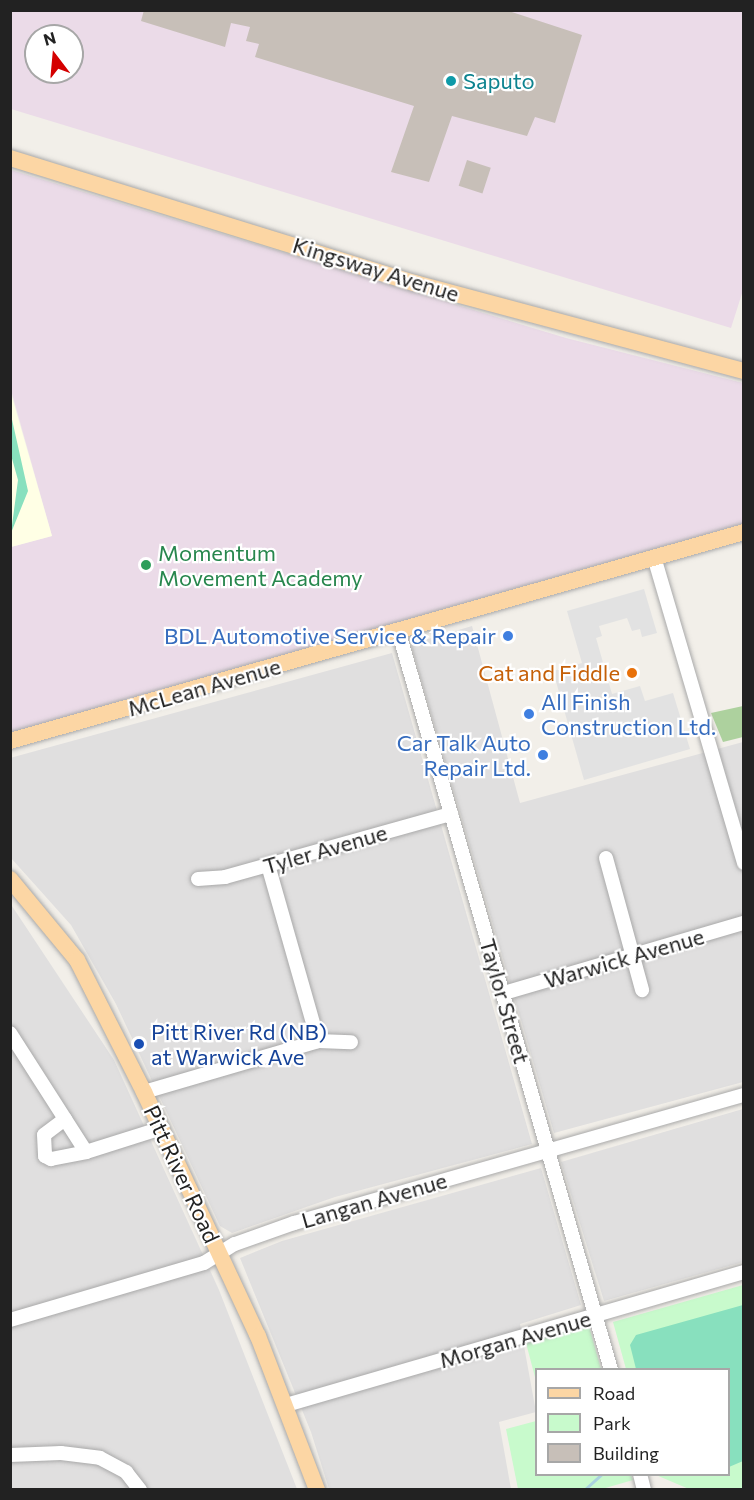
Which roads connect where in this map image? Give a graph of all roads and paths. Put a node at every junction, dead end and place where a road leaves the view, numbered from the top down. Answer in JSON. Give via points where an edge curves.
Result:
{"nodes":[{"id":1,"x":10,"y":158,"type":"edge"},
{"id":2,"x":744,"y":371,"type":"edge"},
{"id":3,"x":744,"y":532,"type":"edge"},
{"id":4,"x":654,"y":557,"type":"junction"},
{"id":5,"x":399,"y":633,"type":"junction"},
{"id":6,"x":10,"y":741,"type":"edge"},
{"id":7,"x":451,"y":814,"type":"junction"},
{"id":8,"x":606,"y":858,"type":"dead end"},
{"id":9,"x":744,"y":863,"type":"edge"},
{"id":10,"x":268,"y":865,"type":"junction"},
{"id":11,"x":10,"y":879,"type":"edge"},
{"id":12,"x":198,"y":879,"type":"dead end"},
{"id":13,"x":744,"y":923,"type":"edge"},
{"id":14,"x":633,"y":955,"type":"junction"},
{"id":15,"x":642,"y":990,"type":"dead end"},
{"id":16,"x":504,"y":993,"type":"junction"},
{"id":17,"x":10,"y":1033,"type":"edge"},
{"id":18,"x":318,"y":1041,"type":"junction"},
{"id":19,"x":351,"y":1042,"type":"dead end"},
{"id":20,"x":144,"y":1092,"type":"junction"},
{"id":21,"x":744,"y":1095,"type":"edge"},
{"id":22,"x":65,"y":1119,"type":"junction"},
{"id":23,"x":162,"y":1128,"type":"junction"},
{"id":24,"x":547,"y":1150,"type":"junction"},
{"id":25,"x":86,"y":1152,"type":"junction"},
{"id":26,"x":219,"y":1255,"type":"junction"},
{"id":27,"x":744,"y":1272,"type":"edge"},
{"id":28,"x":594,"y":1316,"type":"junction"},
{"id":29,"x":10,"y":1320,"type":"edge"},
{"id":30,"x":610,"y":1368,"type":"edge"},
{"id":31,"x":286,"y":1405,"type":"junction"},
{"id":32,"x":10,"y":1455,"type":"edge"},
{"id":33,"x":140,"y":1490,"type":"edge"},
{"id":34,"x":316,"y":1490,"type":"edge"}],
"edges":[{"from":1,"to":2,"type":"main road","name":"Kingsway Avenue","via":[[415,283]]},
{"from":3,"to":4,"type":"main road","name":"McLean Avenue"},
{"from":4,"to":5,"type":"main road","name":"McLean Avenue"},
{"from":4,"to":9,"type":"street"},
{"from":5,"to":6,"type":"main road","name":"McLean Avenue"},
{"from":5,"to":7,"type":"street","name":"Taylor Street"},
{"from":7,"to":10,"type":"street","name":"Tyler Avenue"},
{"from":7,"to":16,"type":"street","name":"Taylor Street"},
{"from":8,"to":14,"type":"street"},
{"from":10,"to":12,"type":"street","name":"Tyler Avenue","via":[[225,877]]},
{"from":10,"to":18,"type":"street"},
{"from":11,"to":20,"type":"main road","name":"Pitt River Road","via":[[77,960]]},
{"from":13,"to":14,"type":"street","name":"Warwick Avenue"},
{"from":14,"to":15,"type":"street"},
{"from":14,"to":16,"type":"street","name":"Warwick Avenue"},
{"from":16,"to":24,"type":"street","name":"Taylor Street"},
{"from":17,"to":22,"type":"street"},
{"from":18,"to":19,"type":"street"},
{"from":18,"to":20,"type":"street"},
{"from":20,"to":23,"type":"main road","name":"Pitt River Road"},
{"from":21,"to":24,"type":"street","name":"Langan Avenue"},
{"from":22,"to":25,"type":"street"},
{"from":22,"to":25,"type":"street","via":[[44,1135],[45,1156],[51,1159]]},
{"from":23,"to":25,"type":"street"},
{"from":23,"to":26,"type":"main road","name":"Pitt River Road"},
{"from":24,"to":26,"type":"street","name":"Langan Avenue","via":[[294,1223],[235,1244]]},
{"from":24,"to":28,"type":"street","name":"Taylor Street"},
{"from":26,"to":29,"type":"street","name":"Langan Avenue"},
{"from":26,"to":31,"type":"main road","name":"Pitt River Road"},
{"from":27,"to":28,"type":"street","name":"Morgan Avenue"},
{"from":28,"to":30,"type":"street","name":"Taylor Street"},
{"from":28,"to":31,"type":"street","name":"Morgan Avenue"},
{"from":31,"to":34,"type":"main road","name":"Pitt River Road"},
{"from":32,"to":33,"type":"street","via":[[61,1453],[99,1458],[126,1472]]}]}
